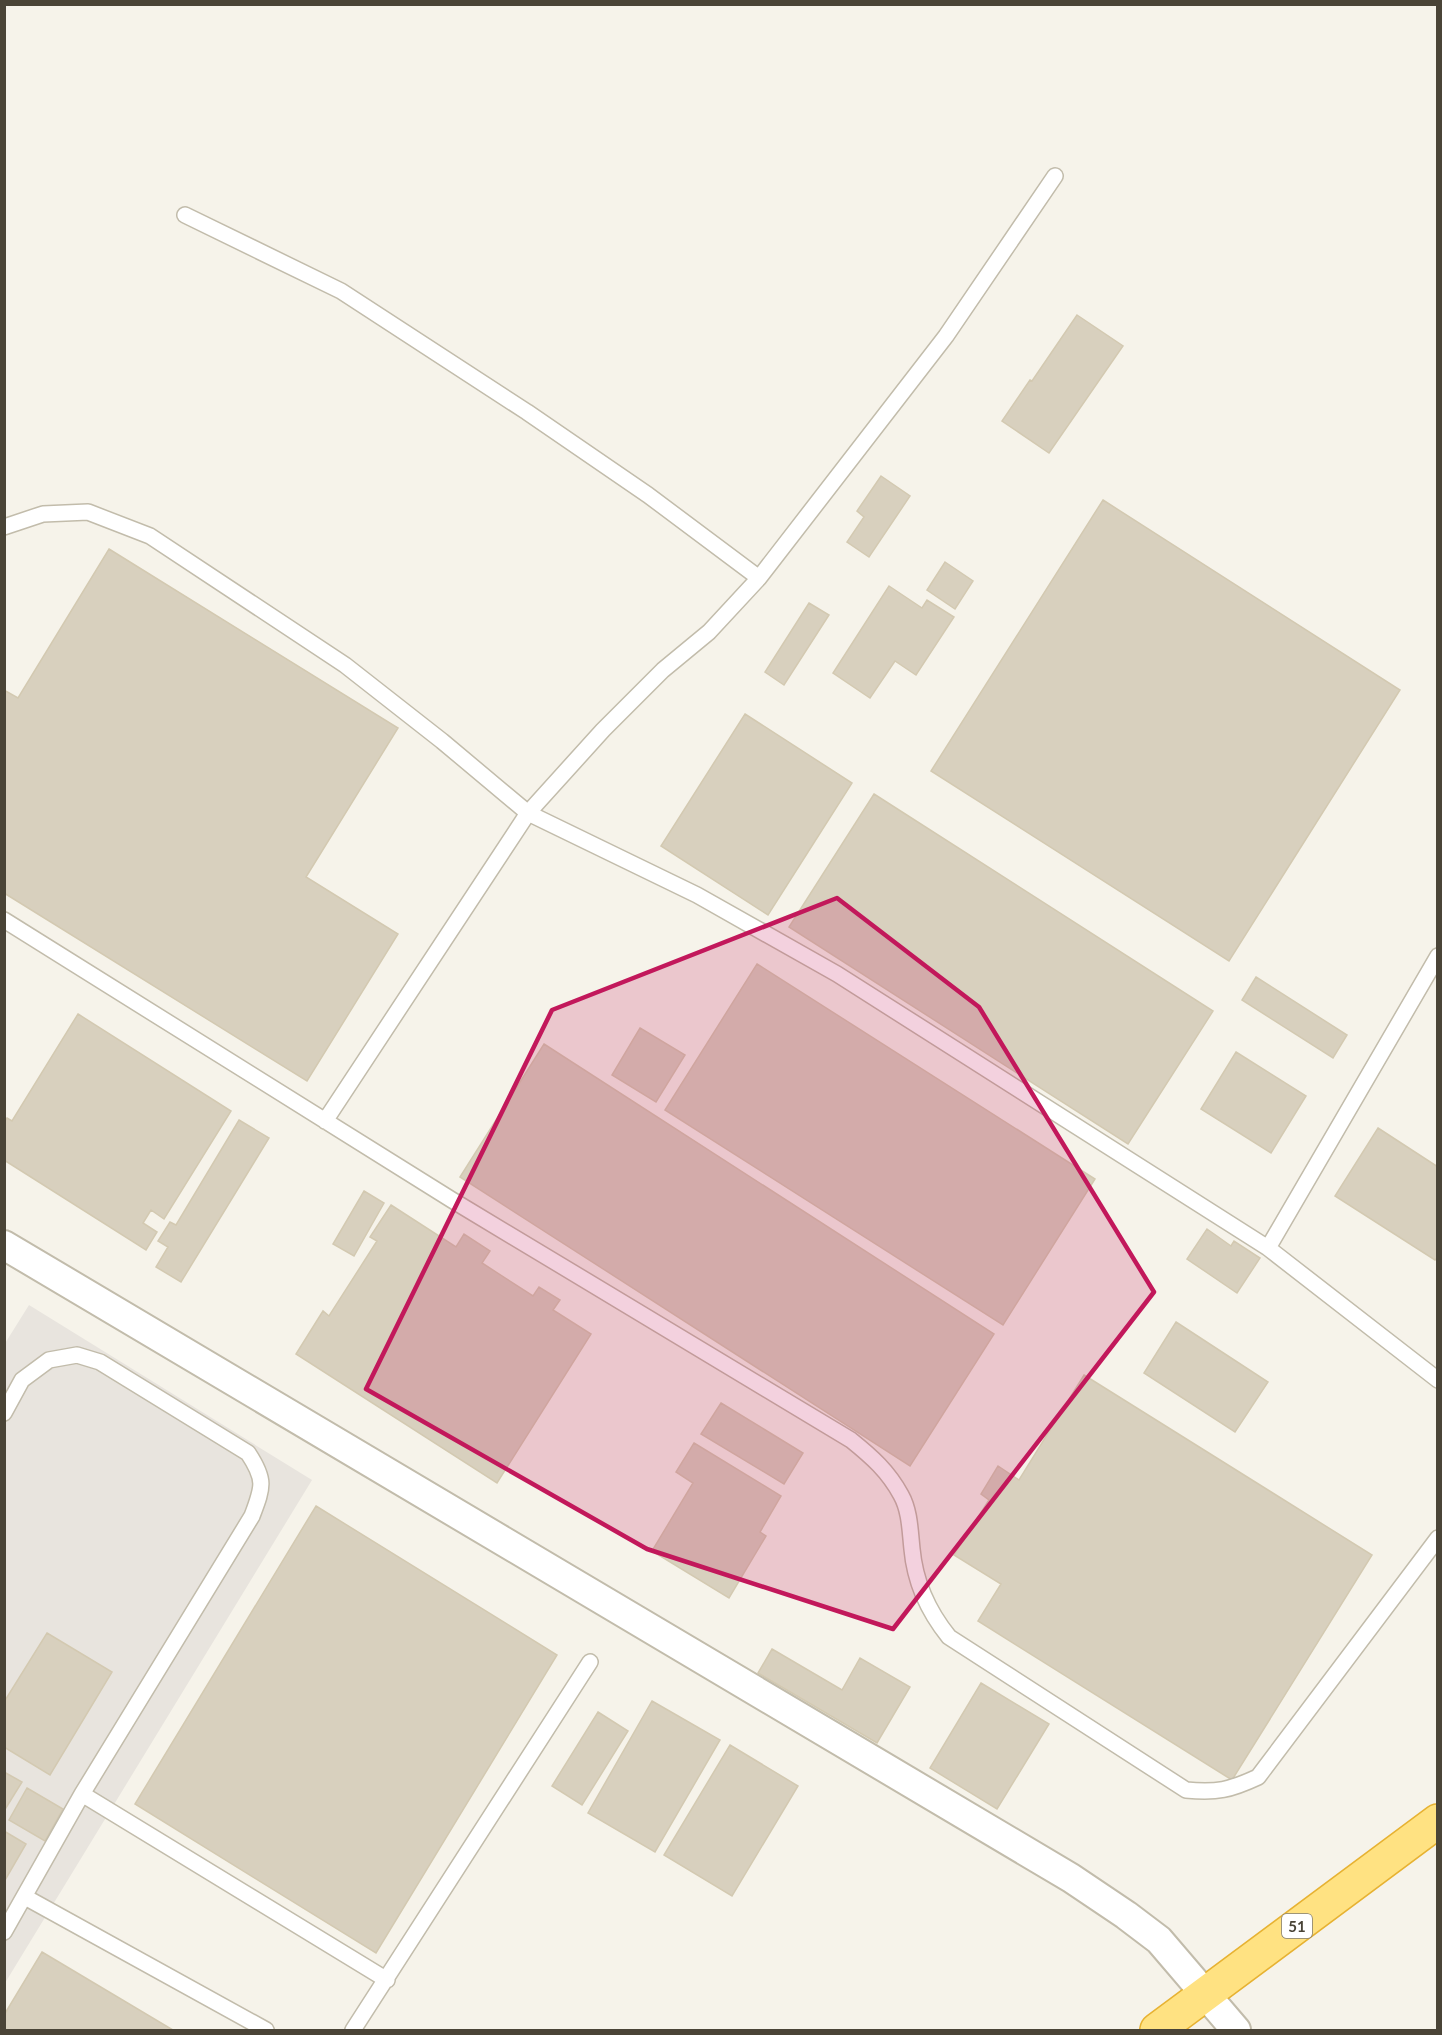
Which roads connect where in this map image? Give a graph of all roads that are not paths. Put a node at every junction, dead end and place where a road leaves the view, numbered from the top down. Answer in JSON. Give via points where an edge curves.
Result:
{"nodes":[{"id":1,"x":1055,"y":176,"type":"dead end"},
{"id":2,"x":185,"y":214,"type":"dead end"},
{"id":3,"x":4,"y":527,"type":"edge"},
{"id":4,"x":759,"y":578,"type":"junction"},
{"id":5,"x":528,"y":813,"type":"junction"},
{"id":6,"x":4,"y":920,"type":"edge"},
{"id":7,"x":1437,"y":956,"type":"edge"},
{"id":8,"x":324,"y":1121,"type":"junction"},
{"id":9,"x":4,"y":1245,"type":"edge"},
{"id":10,"x":1268,"y":1248,"type":"junction"},
{"id":11,"x":1437,"y":1380,"type":"edge"},
{"id":12,"x":4,"y":1413,"type":"edge"},
{"id":13,"x":1437,"y":1538,"type":"edge"},
{"id":14,"x":590,"y":1662,"type":"dead end"},
{"id":15,"x":82,"y":1794,"type":"junction"},
{"id":16,"x":1437,"y":1821,"type":"edge"},
{"id":17,"x":25,"y":1897,"type":"junction"},
{"id":18,"x":5,"y":1929,"type":"edge"},
{"id":19,"x":387,"y":1980,"type":"junction"},
{"id":20,"x":1205,"y":1995,"type":"junction"},
{"id":21,"x":266,"y":2031,"type":"edge"},
{"id":22,"x":353,"y":2031,"type":"edge"},
{"id":23,"x":1157,"y":2031,"type":"edge"},
{"id":24,"x":1236,"y":2031,"type":"edge"}],
"edges":[{"from":1,"to":4,"type":"lane","via":[[946,336]]},
{"from":2,"to":4,"type":"lane","via":[[341,291],[648,495]]},
{"from":3,"to":5,"type":"lane","via":[[43,514],[88,513],[150,536],[345,665]]},
{"from":4,"to":5,"type":"lane","via":[[709,632],[663,670],[603,730]]},
{"from":5,"to":8,"type":"lane"},
{"from":5,"to":10,"type":"lane","via":[[698,895],[837,974]]},
{"from":6,"to":8,"type":"lane"},
{"from":7,"to":10,"type":"lane"},
{"from":8,"to":13,"type":"lane","via":[[880,1463],[902,1496],[919,1586],[934,1619],[950,1637],[1186,1790],[1213,1792],[1238,1787],[1258,1776]]},
{"from":9,"to":20,"type":"street","via":[[1071,1878],[1159,1940]]},
{"from":10,"to":11,"type":"lane"},
{"from":12,"to":15,"type":"lane","via":[[22,1380],[50,1360],[77,1355],[100,1362],[248,1453],[260,1471],[261,1492],[252,1516]]},
{"from":14,"to":19,"type":"lane"},
{"from":15,"to":17,"type":"lane"},
{"from":15,"to":19,"type":"lane"},
{"from":16,"to":20,"type":"highway","number":"51"},
{"from":17,"to":18,"type":"lane"},
{"from":17,"to":21,"type":"lane"},
{"from":19,"to":22,"type":"lane"},
{"from":20,"to":23,"type":"highway","number":"51"},
{"from":20,"to":24,"type":"street"}]}
